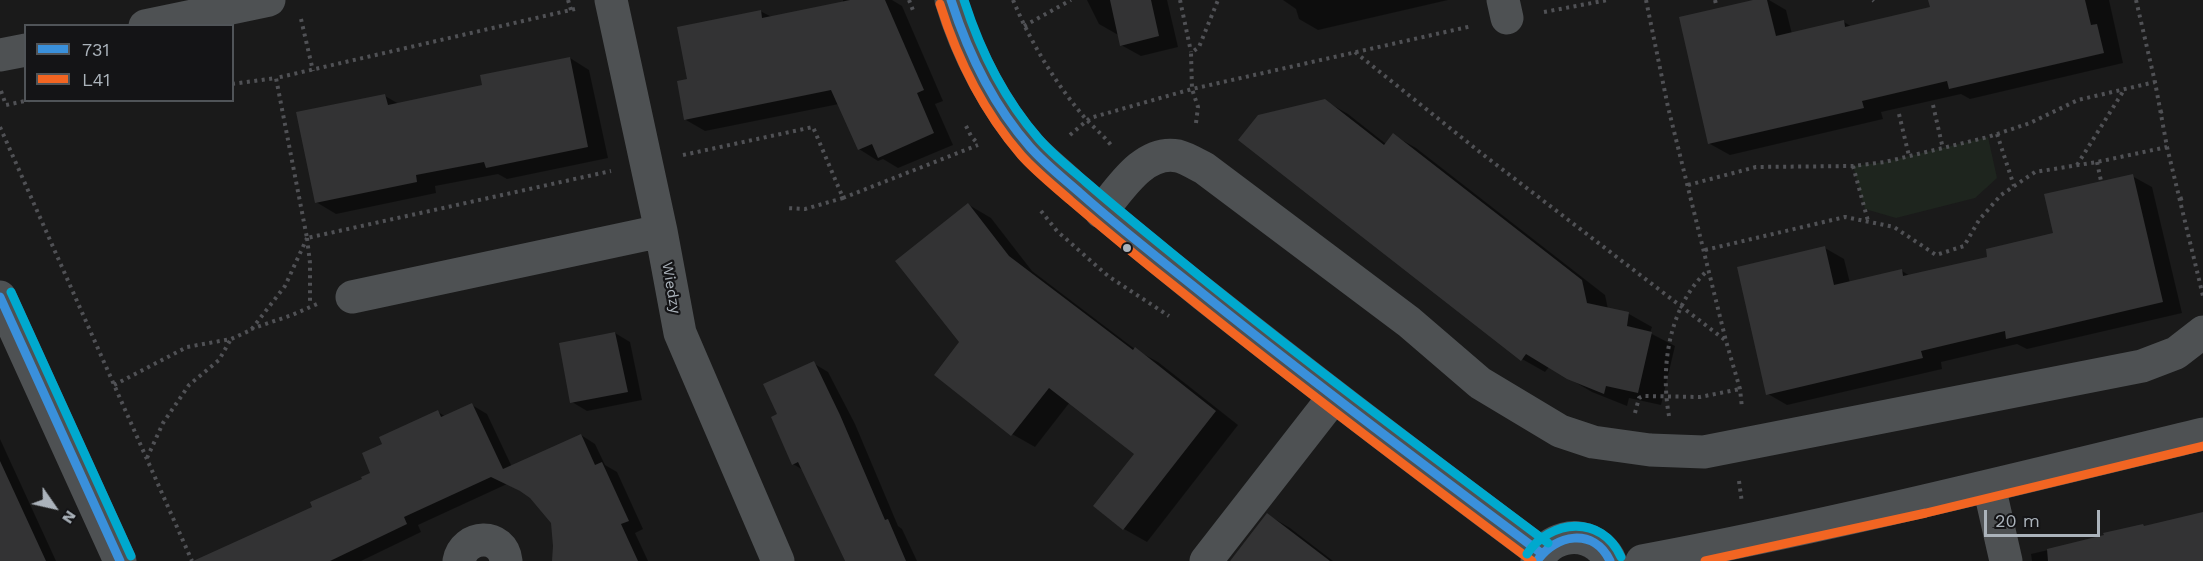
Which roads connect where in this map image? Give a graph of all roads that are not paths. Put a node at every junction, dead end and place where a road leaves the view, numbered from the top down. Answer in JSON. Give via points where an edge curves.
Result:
{"nodes":[{"id":1,"x":951,"y":0,"type":"edge"},
{"id":2,"x":611,"y":1,"type":"edge"},
{"id":3,"x":284,"y":5,"type":"edge"},
{"id":4,"x":158,"y":24,"type":"edge"},
{"id":5,"x":24,"y":50,"type":"edge"},
{"id":6,"x":0,"y":55,"type":"edge"},
{"id":7,"x":1101,"y":212,"type":"junction"},
{"id":8,"x":661,"y":231,"type":"junction"},
{"id":9,"x":0,"y":297,"type":"edge"},
{"id":10,"x":352,"y":297,"type":"road end"},
{"id":11,"x":2203,"y":332,"type":"edge"},
{"id":12,"x":1334,"y":398,"type":"junction"},
{"id":13,"x":2203,"y":434,"type":"edge"},
{"id":14,"x":1989,"y":486,"type":"junction"},
{"id":15,"x":1539,"y":557,"type":"edge"},
{"id":16,"x":120,"y":561,"type":"edge"},
{"id":17,"x":459,"y":561,"type":"edge"},
{"id":18,"x":506,"y":561,"type":"edge"},
{"id":19,"x":778,"y":561,"type":"edge"},
{"id":20,"x":1206,"y":561,"type":"edge"},
{"id":21,"x":1610,"y":561,"type":"edge"},
{"id":22,"x":1642,"y":561,"type":"edge"},
{"id":23,"x":2006,"y":561,"type":"edge"}],
"edges":[{"from":1,"to":7,"type":"street","via":[[981,74],[1002,108],[1030,147]]},
{"from":2,"to":8,"type":"street","name":"Wiedzy"},
{"from":3,"to":4,"type":"street"},
{"from":5,"to":6,"type":"street"},
{"from":7,"to":11,"type":"street","via":[[1144,164],[1161,155],[1180,156],[1204,168],[1409,322],[1480,383],[1560,431],[1593,442],[1650,450],[1704,452],[2142,366],[2176,353]]},
{"from":7,"to":12,"type":"street"},
{"from":8,"to":10,"type":"street"},
{"from":8,"to":19,"type":"street","name":"Wiedzy","via":[[680,333]]},
{"from":9,"to":16,"type":"street"},
{"from":12,"to":15,"type":"street"},
{"from":12,"to":20,"type":"street"},
{"from":13,"to":14,"type":"street"},
{"from":14,"to":22,"type":"street"},
{"from":14,"to":23,"type":"street"},
{"from":15,"to":21,"type":"street","via":[[1553,542],[1574,537],[1594,543]]},
{"from":17,"to":18,"type":"street","via":[[467,545],[481,539],[502,549]]}]}
